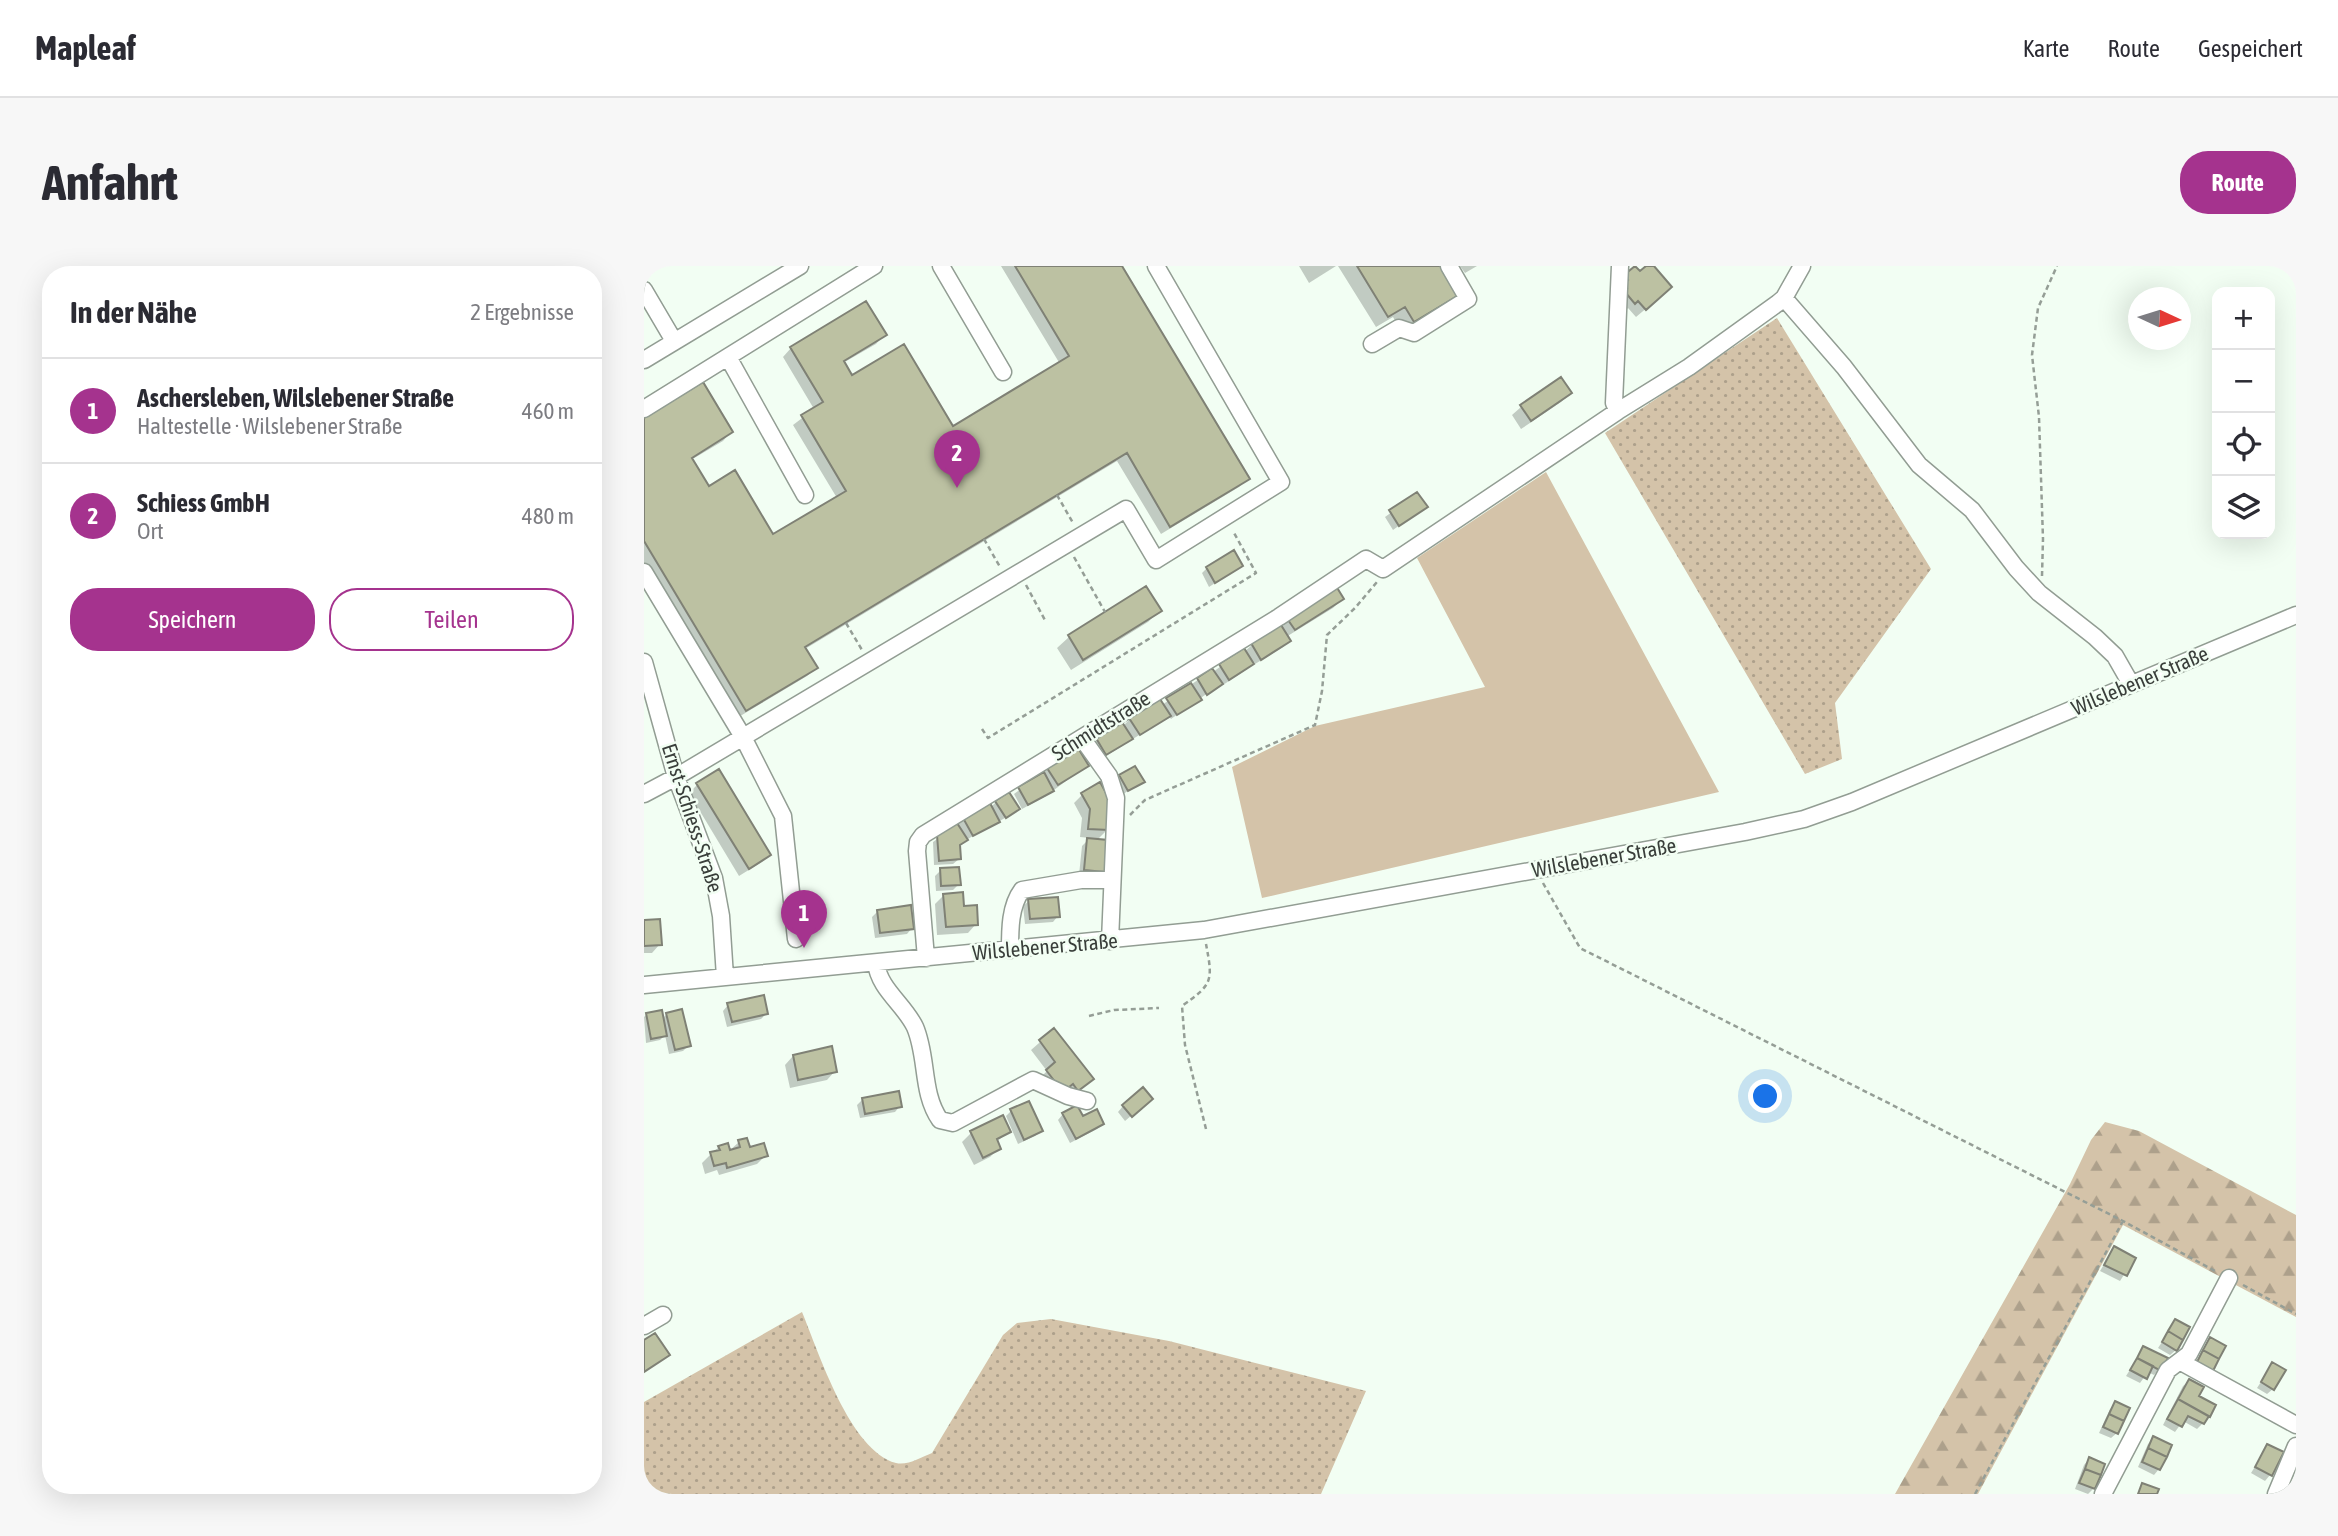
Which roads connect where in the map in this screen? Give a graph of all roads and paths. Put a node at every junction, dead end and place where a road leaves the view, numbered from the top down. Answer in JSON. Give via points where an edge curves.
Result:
{"nodes":[{"id":1,"x":800,"y":266,"type":"edge"},
{"id":2,"x":874,"y":266,"type":"edge"},
{"id":3,"x":941,"y":266,"type":"edge"},
{"id":4,"x":1156,"y":266,"type":"edge"},
{"id":5,"x":1449,"y":266,"type":"edge"},
{"id":6,"x":1620,"y":266,"type":"edge"},
{"id":7,"x":1802,"y":266,"type":"edge"},
{"id":8,"x":2057,"y":266,"type":"edge"},
{"id":9,"x":644,"y":290,"type":"edge"},
{"id":10,"x":1784,"y":298,"type":"junction"},
{"id":11,"x":674,"y":341,"type":"junction"},
{"id":12,"x":1372,"y":344,"type":"dead end"},
{"id":13,"x":728,"y":357,"type":"junction"},
{"id":14,"x":644,"y":360,"type":"edge"},
{"id":15,"x":1003,"y":373,"type":"dead end"},
{"id":16,"x":644,"y":409,"type":"edge"},
{"id":17,"x":1618,"y":411,"type":"junction"},
{"id":18,"x":805,"y":495,"type":"dead end"},
{"id":19,"x":1057,"y":495,"type":"dead end"},
{"id":20,"x":1226,"y":518,"type":"junction"},
{"id":21,"x":984,"y":540,"type":"dead end"},
{"id":22,"x":1073,"y":540,"type":"junction"},
{"id":23,"x":1383,"y":569,"type":"junction"},
{"id":24,"x":644,"y":572,"type":"edge"},
{"id":25,"x":1013,"y":576,"type":"junction"},
{"id":26,"x":2039,"y":593,"type":"junction"},
{"id":27,"x":1105,"y":612,"type":"dead end"},
{"id":28,"x":2296,"y":615,"type":"edge"},
{"id":29,"x":846,"y":622,"type":"dead end"},
{"id":30,"x":1046,"y":622,"type":"dead end"},
{"id":31,"x":644,"y":662,"type":"edge"},
{"id":32,"x":869,"y":662,"type":"junction"},
{"id":33,"x":2131,"y":684,"type":"junction"},
{"id":34,"x":982,"y":729,"type":"dead end"},
{"id":35,"x":743,"y":737,"type":"junction"},
{"id":36,"x":1082,"y":738,"type":"junction"},
{"id":37,"x":676,"y":777,"type":"junction"},
{"id":38,"x":644,"y":794,"type":"edge"},
{"id":39,"x":1116,"y":842,"type":"junction"},
{"id":40,"x":1539,"y":870,"type":"junction"},
{"id":41,"x":1111,"y":880,"type":"junction"},
{"id":42,"x":1204,"y":930,"type":"junction"},
{"id":43,"x":796,"y":939,"type":"dead end"},
{"id":44,"x":1116,"y":940,"type":"junction"},
{"id":45,"x":1010,"y":950,"type":"junction"},
{"id":46,"x":926,"y":958,"type":"junction"},
{"id":47,"x":876,"y":963,"type":"junction"},
{"id":48,"x":725,"y":977,"type":"junction"},
{"id":49,"x":644,"y":985,"type":"edge"},
{"id":50,"x":1159,"y":1008,"type":"dead end"},
{"id":51,"x":1088,"y":1016,"type":"dead end"},
{"id":52,"x":1087,"y":1101,"type":"dead end"},
{"id":53,"x":1206,"y":1129,"type":"dead end"},
{"id":54,"x":2123,"y":1221,"type":"junction"},
{"id":55,"x":2229,"y":1278,"type":"junction"},
{"id":56,"x":2296,"y":1314,"type":"edge"},
{"id":57,"x":663,"y":1315,"type":"dead end"},
{"id":58,"x":644,"y":1326,"type":"edge"},
{"id":59,"x":2181,"y":1362,"type":"junction"},
{"id":60,"x":2296,"y":1425,"type":"edge"},
{"id":61,"x":2296,"y":1446,"type":"edge"},
{"id":62,"x":1975,"y":1494,"type":"edge"},
{"id":63,"x":2103,"y":1494,"type":"edge"},
{"id":64,"x":2276,"y":1494,"type":"edge"}],
"edges":[{"from":1,"to":11,"type":"street"},
{"from":2,"to":13,"type":"street"},
{"from":3,"to":15,"type":"street"},
{"from":4,"to":20,"type":"street","via":[[1281,482]]},
{"from":5,"to":12,"type":"street","via":[[1468,299],[1414,333],[1399,328]]},
{"from":6,"to":17,"type":"street"},
{"from":7,"to":10,"type":"street"},
{"from":8,"to":26,"type":"path","via":[[2038,308],[2032,355],[2043,539]]},
{"from":9,"to":11,"type":"street"},
{"from":10,"to":17,"type":"street","via":[[1689,367]]},
{"from":10,"to":26,"type":"street","via":[[1919,465],[1972,510]]},
{"from":11,"to":14,"type":"street"},
{"from":13,"to":16,"type":"street"},
{"from":13,"to":18,"type":"street"},
{"from":17,"to":23,"type":"street"},
{"from":19,"to":22,"type":"path"},
{"from":20,"to":22,"type":"street","via":[[1156,560],[1126,509]]},
{"from":20,"to":34,"type":"path","via":[[1256,573],[988,738]]},
{"from":21,"to":25,"type":"path"},
{"from":22,"to":25,"type":"street"},
{"from":22,"to":27,"type":"path"},
{"from":23,"to":36,"type":"street","name":"Schmidtstraße","via":[[1366,559]]},
{"from":23,"to":39,"type":"path","via":[[1355,608],[1327,635],[1315,725],[1145,800]]},
{"from":24,"to":35,"type":"street"},
{"from":25,"to":30,"type":"path"},
{"from":25,"to":32,"type":"street"},
{"from":26,"to":33,"type":"street","via":[[2115,656]]},
{"from":28,"to":33,"type":"street","name":"Wilslebener Straße"},
{"from":29,"to":32,"type":"path"},
{"from":31,"to":37,"type":"street","name":"Ernst-Schiess-Straße"},
{"from":32,"to":35,"type":"street"},
{"from":33,"to":40,"type":"street","name":"Wilslebener Straße","via":[[1815,815]]},
{"from":35,"to":37,"type":"street"},
{"from":35,"to":43,"type":"street","via":[[783,816]]},
{"from":36,"to":39,"type":"street","via":[[1109,776],[1116,798]]},
{"from":36,"to":46,"type":"street","name":"Schmidtstraße","via":[[918,842]]},
{"from":37,"to":38,"type":"street"},
{"from":37,"to":48,"type":"street","name":"Ernst-Schiess-Straße","via":[[716,887]]},
{"from":39,"to":41,"type":"street"},
{"from":40,"to":42,"type":"street","name":"Wilslebener Straße"},
{"from":40,"to":54,"type":"path","via":[[1545,889],[1580,948]]},
{"from":41,"to":44,"type":"street"},
{"from":41,"to":45,"type":"street","via":[[1022,890],[1014,900]]},
{"from":42,"to":44,"type":"street","name":"Wilslebener Straße"},
{"from":42,"to":53,"type":"path","via":[[1209,983],[1182,1006],[1185,1045]]},
{"from":44,"to":45,"type":"street","name":"Wilslebener Straße"},
{"from":45,"to":46,"type":"street","name":"Wilslebener Straße"},
{"from":46,"to":47,"type":"street","name":"Wilslebener Straße"},
{"from":47,"to":48,"type":"street","name":"Wilslebener Straße"},
{"from":47,"to":52,"type":"street","via":[[883,984],[915,1027],[929,1097],[940,1120],[953,1124],[1033,1080]]},
{"from":48,"to":49,"type":"street","name":"Wilslebener Straße"},
{"from":50,"to":51,"type":"path"},
{"from":54,"to":55,"type":"path"},
{"from":54,"to":62,"type":"path"},
{"from":55,"to":56,"type":"path"},
{"from":55,"to":59,"type":"street"},
{"from":57,"to":58,"type":"street"},
{"from":59,"to":60,"type":"street"},
{"from":59,"to":63,"type":"street","via":[[2168,1370]]},
{"from":61,"to":64,"type":"street"}]}
